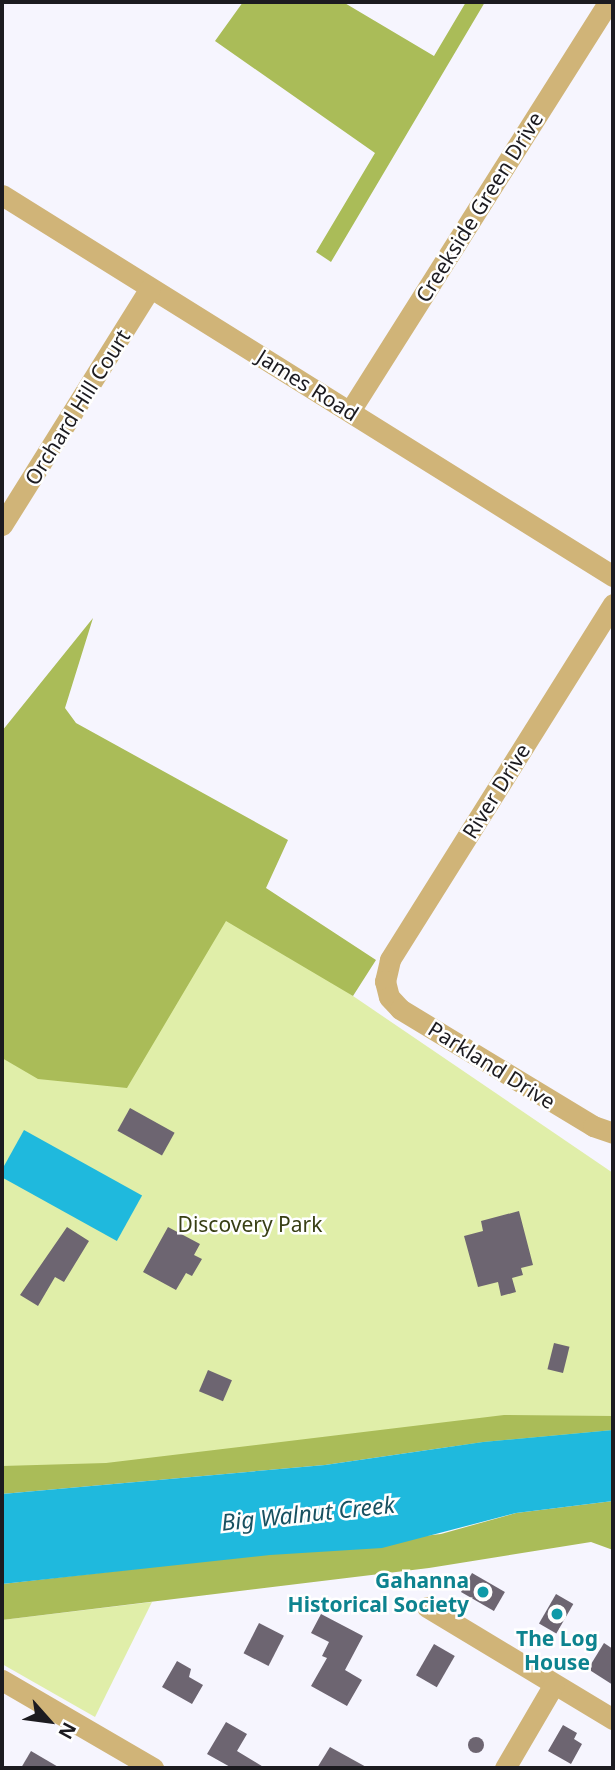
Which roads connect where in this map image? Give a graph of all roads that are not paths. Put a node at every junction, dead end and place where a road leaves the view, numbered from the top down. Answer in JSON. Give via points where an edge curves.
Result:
{"nodes":[{"id":1,"x":608,"y":2,"type":"edge"},
{"id":2,"x":2,"y":195,"type":"edge"},
{"id":3,"x":150,"y":288,"type":"junction"},
{"id":4,"x":350,"y":411,"type":"junction"},
{"id":5,"x":2,"y":525,"type":"edge"},
{"id":6,"x":613,"y":576,"type":"edge"},
{"id":7,"x":613,"y":604,"type":"edge"},
{"id":8,"x":384,"y":981,"type":"joint"},
{"id":9,"x":613,"y":1133,"type":"edge"},
{"id":10,"x":427,"y":1607,"type":"dead end"},
{"id":11,"x":2,"y":1680,"type":"edge"},
{"id":12,"x":554,"y":1684,"type":"junction"},
{"id":13,"x":613,"y":1719,"type":"edge"},
{"id":14,"x":153,"y":1768,"type":"edge"},
{"id":15,"x":505,"y":1768,"type":"edge"}],
"edges":[{"from":1,"to":4,"type":"street","name":"Creekside Green Drive"},
{"from":2,"to":3,"type":"street","name":"James Road"},
{"from":3,"to":4,"type":"street","name":"James Road"},
{"from":3,"to":5,"type":"street","name":"Orchard Hill Court"},
{"from":4,"to":6,"type":"street","name":"James Road"},
{"from":7,"to":8,"type":"street","name":"River Drive","via":[[390,960]]},
{"from":8,"to":9,"type":"street","name":"Parkland Drive","via":[[389,997],[400,1009],[593,1126]]},
{"from":10,"to":12,"type":"street"},
{"from":11,"to":14,"type":"street"},
{"from":12,"to":13,"type":"street"},
{"from":12,"to":15,"type":"street"}]}
